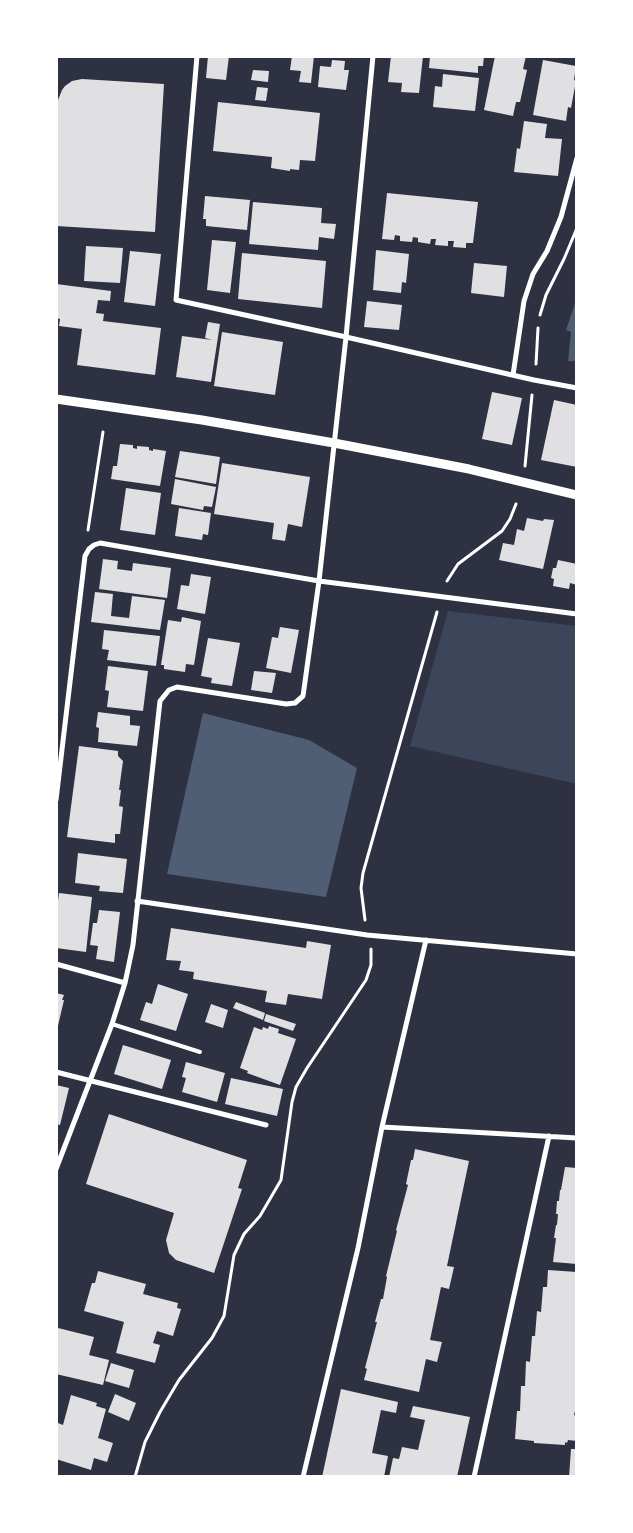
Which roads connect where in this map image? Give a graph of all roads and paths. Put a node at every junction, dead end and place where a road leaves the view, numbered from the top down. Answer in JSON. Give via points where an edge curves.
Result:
{"nodes":[{"id":1,"x":197,"y":56,"type":"edge"},
{"id":2,"x":373,"y":56,"type":"edge"},
{"id":3,"x":577,"y":158,"type":"edge"},
{"id":4,"x":577,"y":228,"type":"edge"},
{"id":5,"x":539,"y":318,"type":"dead end"},
{"id":6,"x":538,"y":328,"type":"dead end"},
{"id":7,"x":346,"y":337,"type":"junction"},
{"id":8,"x":536,"y":365,"type":"dead end"},
{"id":9,"x":513,"y":375,"type":"junction"},
{"id":10,"x":577,"y":388,"type":"edge"},
{"id":11,"x":532,"y":392,"type":"dead end"},
{"id":12,"x":56,"y":399,"type":"edge"},
{"id":13,"x":103,"y":432,"type":"dead end"},
{"id":14,"x":334,"y":443,"type":"junction"},
{"id":15,"x":525,"y":467,"type":"dead end"},
{"id":16,"x":577,"y":495,"type":"edge"},
{"id":17,"x":516,"y":504,"type":"dead end"},
{"id":18,"x":94,"y":545,"type":"junction"},
{"id":19,"x":319,"y":581,"type":"junction"},
{"id":20,"x":446,"y":584,"type":"dead end"},
{"id":21,"x":438,"y":610,"type":"dead end"},
{"id":22,"x":577,"y":614,"type":"edge"},
{"id":23,"x":56,"y":800,"type":"edge"},
{"id":24,"x":137,"y":902,"type":"junction"},
{"id":25,"x":366,"y":926,"type":"dead end"},
{"id":26,"x":426,"y":940,"type":"junction"},
{"id":27,"x":371,"y":949,"type":"dead end"},
{"id":28,"x":577,"y":954,"type":"edge"},
{"id":29,"x":56,"y":964,"type":"edge"},
{"id":30,"x":124,"y":983,"type":"junction"},
{"id":31,"x":112,"y":1024,"type":"junction"},
{"id":32,"x":200,"y":1052,"type":"dead end"},
{"id":33,"x":56,"y":1072,"type":"edge"},
{"id":34,"x":90,"y":1081,"type":"junction"},
{"id":35,"x":266,"y":1125,"type":"dead end"},
{"id":36,"x":382,"y":1127,"type":"junction"},
{"id":37,"x":549,"y":1136,"type":"junction"},
{"id":38,"x":577,"y":1138,"type":"edge"},
{"id":39,"x":56,"y":1169,"type":"edge"},
{"id":40,"x":135,"y":1477,"type":"edge"},
{"id":41,"x":303,"y":1477,"type":"edge"},
{"id":42,"x":474,"y":1477,"type":"edge"}],
"edges":[{"from":1,"to":7,"type":"street","via":[[176,300]]},
{"from":2,"to":7,"type":"street"},
{"from":3,"to":9,"type":"street","via":[[560,217],[547,251],[532,274],[524,301]]},
{"from":4,"to":5,"type":"path"},
{"from":6,"to":8,"type":"path"},
{"from":7,"to":9,"type":"street"},
{"from":7,"to":14,"type":"street"},
{"from":9,"to":10,"type":"street"},
{"from":11,"to":15,"type":"path"},
{"from":12,"to":14,"type":"street"},
{"from":13,"to":18,"type":"path","via":[[88,530]]},
{"from":14,"to":16,"type":"street","via":[[469,469]]},
{"from":14,"to":19,"type":"street"},
{"from":17,"to":20,"type":"path","via":[[502,531],[458,564]]},
{"from":18,"to":19,"type":"street","via":[[100,543]]},
{"from":18,"to":23,"type":"street","via":[[86,556]]},
{"from":19,"to":22,"type":"street"},
{"from":19,"to":24,"type":"street","via":[[306,684],[303,696],[295,703],[178,687],[169,690],[160,701]]},
{"from":21,"to":25,"type":"path","via":[[363,873],[361,888]]},
{"from":24,"to":26,"type":"street","via":[[367,935]]},
{"from":24,"to":30,"type":"street","via":[[133,945]]},
{"from":26,"to":28,"type":"street"},
{"from":26,"to":36,"type":"street"},
{"from":27,"to":40,"type":"path","via":[[371,965],[366,980],[296,1087],[281,1180],[260,1216],[244,1234],[234,1255],[224,1316],[160,1412],[145,1442]]},
{"from":29,"to":30,"type":"street"},
{"from":30,"to":31,"type":"street"},
{"from":31,"to":32,"type":"lane"},
{"from":31,"to":34,"type":"street"},
{"from":33,"to":34,"type":"street"},
{"from":34,"to":35,"type":"street"},
{"from":34,"to":39,"type":"street"},
{"from":36,"to":37,"type":"street"},
{"from":36,"to":41,"type":"street","via":[[358,1248]]},
{"from":37,"to":38,"type":"street"},
{"from":37,"to":42,"type":"street"}]}
